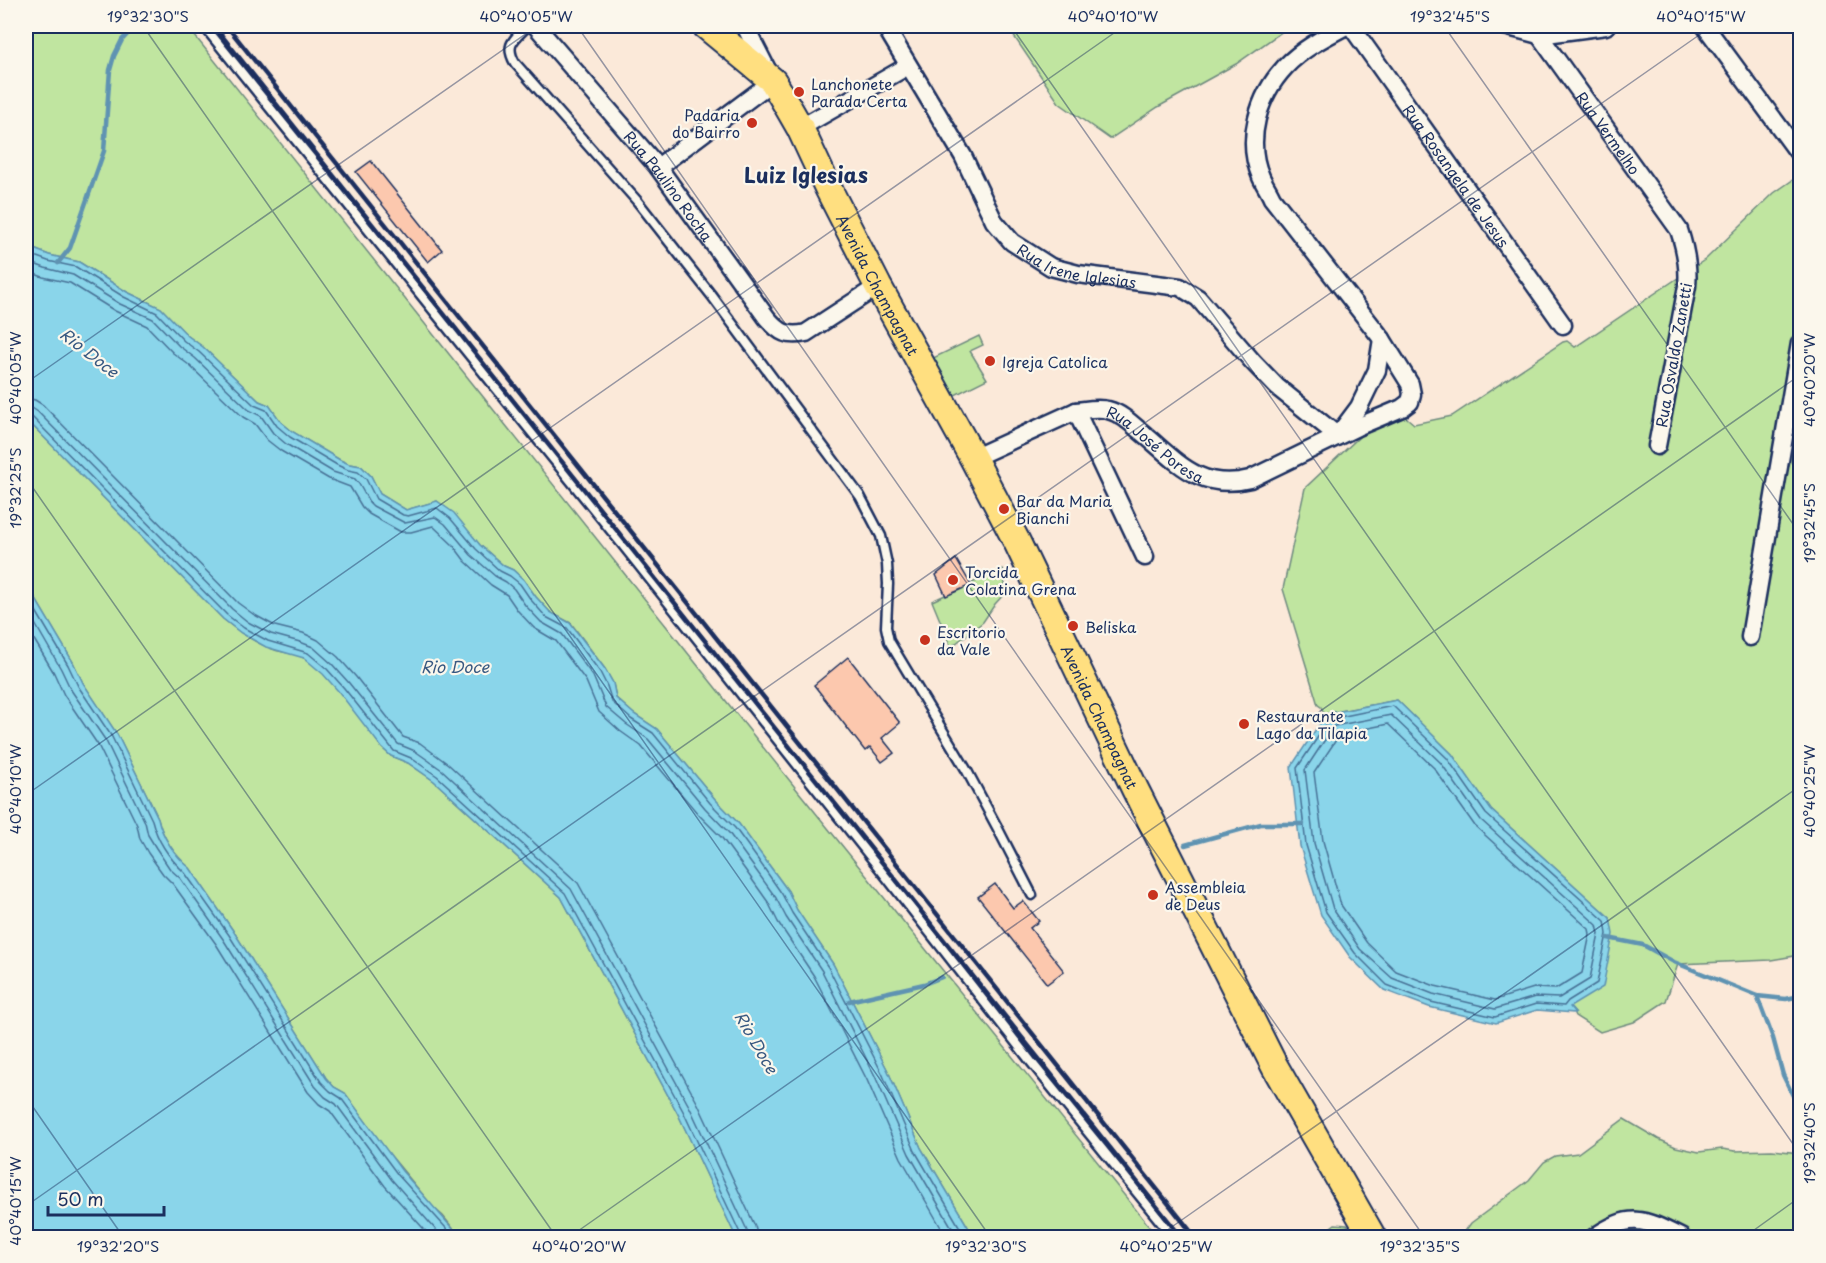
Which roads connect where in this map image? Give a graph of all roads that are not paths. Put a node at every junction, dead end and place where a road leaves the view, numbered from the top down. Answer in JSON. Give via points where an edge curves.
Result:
{"nodes":[{"id":1,"x":204,"y":26,"type":"edge"},
{"id":2,"x":527,"y":26,"type":"edge"},
{"id":3,"x":536,"y":26,"type":"edge"},
{"id":4,"x":706,"y":26,"type":"edge"},
{"id":5,"x":745,"y":26,"type":"edge"},
{"id":6,"x":885,"y":26,"type":"edge"},
{"id":7,"x":1346,"y":26,"type":"edge"},
{"id":8,"x":1351,"y":26,"type":"edge"},
{"id":9,"x":1505,"y":26,"type":"edge"},
{"id":10,"x":1606,"y":26,"type":"edge"},
{"id":11,"x":1705,"y":26,"type":"edge"},
{"id":12,"x":1539,"y":35,"type":"junction"},
{"id":13,"x":908,"y":66,"type":"junction"},
{"id":14,"x":772,"y":81,"type":"junction"},
{"id":15,"x":800,"y":128,"type":"junction"},
{"id":16,"x":1800,"y":155,"type":"edge"},
{"id":17,"x":658,"y":167,"type":"junction"},
{"id":18,"x":1679,"y":230,"type":"joint"},
{"id":19,"x":878,"y":286,"type":"junction"},
{"id":20,"x":1563,"y":324,"type":"dead end"},
{"id":21,"x":1382,"y":339,"type":"junction"},
{"id":22,"x":1800,"y":343,"type":"edge"},
{"id":23,"x":1076,"y":411,"type":"junction"},
{"id":24,"x":1338,"y":436,"type":"junction"},
{"id":25,"x":1657,"y":446,"type":"dead end"},
{"id":26,"x":973,"y":458,"type":"junction"},
{"id":27,"x":1145,"y":557,"type":"dead end"},
{"id":28,"x":1750,"y":637,"type":"dead end"},
{"id":29,"x":1032,"y":896,"type":"dead end"},
{"id":30,"x":1174,"y":1238,"type":"edge"},
{"id":31,"x":1373,"y":1238,"type":"edge"},
{"id":32,"x":1593,"y":1238,"type":"edge"},
{"id":33,"x":1682,"y":1238,"type":"edge"}],
"edges":[{"from":1,"to":30,"type":"lane"},
{"from":2,"to":29,"type":"lane","via":[[510,48],[515,63],[638,202],[860,496],[881,536],[887,564],[889,641],[967,771]]},
{"from":3,"to":17,"type":"street","name":"Rua Paulino Rocha"},
{"from":4,"to":14,"type":"main road","name":"Avenida Champagnat"},
{"from":5,"to":14,"type":"street"},
{"from":6,"to":13,"type":"street","name":"Rua Irene Iglesias"},
{"from":7,"to":21,"type":"street","via":[[1312,45],[1286,66],[1272,84],[1262,101],[1254,146],[1261,177],[1272,198]]},
{"from":8,"to":20,"type":"street","name":"Rua Rosangela de Jesus"},
{"from":9,"to":12,"type":"street"},
{"from":10,"to":12,"type":"street"},
{"from":11,"to":16,"type":"street"},
{"from":12,"to":18,"type":"street","name":"Rua Vermelho"},
{"from":13,"to":15,"type":"street"},
{"from":13,"to":24,"type":"street","name":"Rua Irene Iglesias","via":[[963,156],[994,221],[1012,242],[1051,267],[1188,291],[1277,387]]},
{"from":14,"to":15,"type":"main road","name":"Avenida Champagnat"},
{"from":14,"to":17,"type":"street"},
{"from":15,"to":19,"type":"main road","name":"Avenida Champagnat"},
{"from":17,"to":19,"type":"street","name":"Rua Paulino Rocha","via":[[775,327],[788,334],[806,333]]},
{"from":18,"to":25,"type":"street","name":"Rua Osvaldo Zanetti","via":[[1688,277]]},
{"from":19,"to":26,"type":"main road","name":"Avenida Champagnat"},
{"from":21,"to":24,"type":"street","via":[[1377,370],[1359,407]]},
{"from":21,"to":24,"type":"street","name":"Rua José Poresa","via":[[1410,384],[1410,402]]},
{"from":22,"to":28,"type":"street"},
{"from":23,"to":24,"type":"street","name":"Rua José Poresa","via":[[1107,409],[1125,418],[1184,468],[1230,483],[1250,479]]},
{"from":23,"to":26,"type":"street","name":"Rua José Poresa"},
{"from":23,"to":27,"type":"street"},
{"from":26,"to":31,"type":"main road","name":"Avenida Champagnat","via":[[1275,1067]]},
{"from":32,"to":33,"type":"street","via":[[1621,1222],[1638,1220],[1652,1222]]}]}
